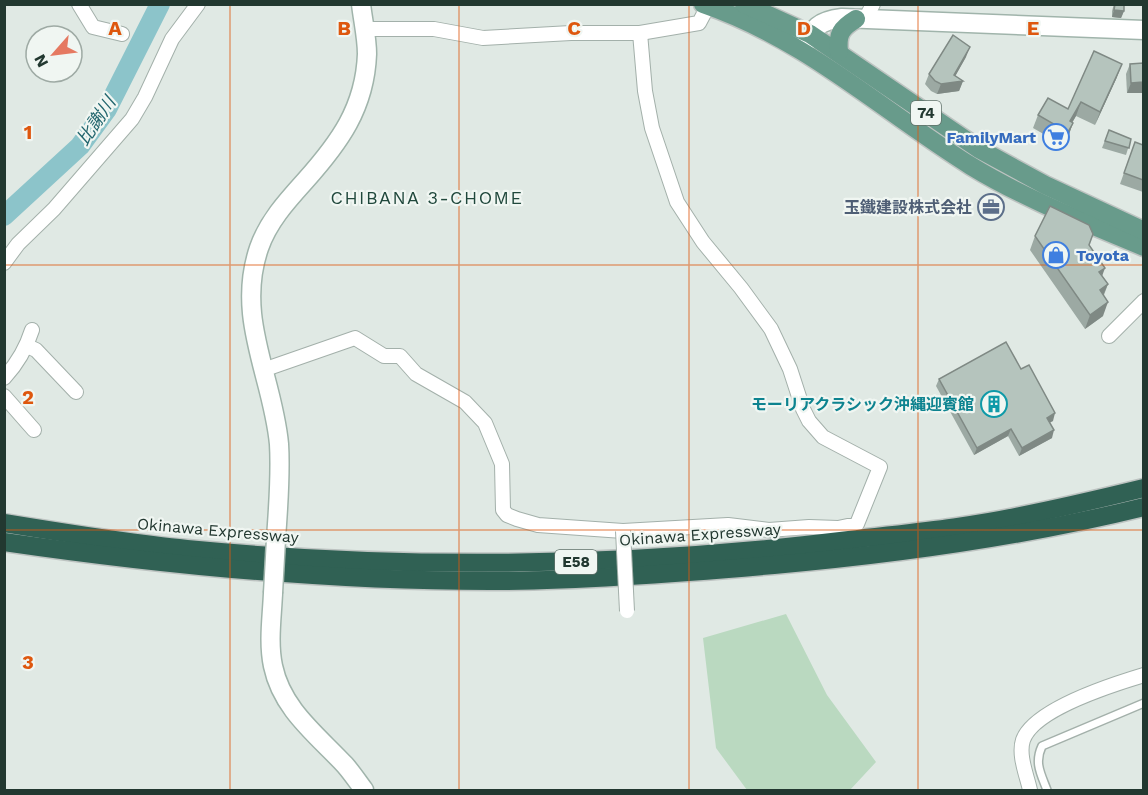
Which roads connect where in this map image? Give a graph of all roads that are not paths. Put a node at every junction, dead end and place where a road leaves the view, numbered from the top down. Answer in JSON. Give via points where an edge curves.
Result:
{"nodes":[{"id":1,"x":79,"y":4,"type":"edge"},
{"id":2,"x":198,"y":4,"type":"edge"},
{"id":3,"x":744,"y":4,"type":"edge"},
{"id":4,"x":359,"y":5,"type":"edge"},
{"id":5,"x":706,"y":5,"type":"edge"},
{"id":6,"x":865,"y":14,"type":"edge"},
{"id":7,"x":365,"y":29,"type":"junction"},
{"id":8,"x":1143,"y":30,"type":"edge"},
{"id":9,"x":640,"y":33,"type":"junction"},
{"id":10,"x":122,"y":34,"type":"dead end"},
{"id":11,"x":806,"y":42,"type":"junction"},
{"id":12,"x":838,"y":52,"type":"junction"},
{"id":13,"x":1143,"y":231,"type":"edge"},
{"id":14,"x":1143,"y":247,"type":"edge"},
{"id":15,"x":4,"y":264,"type":"edge"},
{"id":16,"x":1143,"y":301,"type":"edge"},
{"id":17,"x":32,"y":330,"type":"dead end"},
{"id":18,"x":1108,"y":336,"type":"dead end"},
{"id":19,"x":27,"y":346,"type":"junction"},
{"id":20,"x":263,"y":370,"type":"junction"},
{"id":21,"x":4,"y":378,"type":"edge"},
{"id":22,"x":76,"y":392,"type":"dead end"},
{"id":23,"x":4,"y":396,"type":"edge"},
{"id":24,"x":34,"y":430,"type":"dead end"},
{"id":25,"x":1143,"y":488,"type":"edge"},
{"id":26,"x":1143,"y":507,"type":"edge"},
{"id":27,"x":4,"y":523,"type":"edge"},
{"id":28,"x":623,"y":531,"type":"junction"},
{"id":29,"x":4,"y":542,"type":"edge"},
{"id":30,"x":627,"y":611,"type":"dead end"},
{"id":31,"x":1143,"y":675,"type":"edge"},
{"id":32,"x":1143,"y":705,"type":"edge"},
{"id":33,"x":364,"y":790,"type":"edge"},
{"id":34,"x":1030,"y":790,"type":"edge"},
{"id":35,"x":1047,"y":790,"type":"edge"}],
"edges":[{"from":1,"to":10,"type":"street","via":[[93,27]]},
{"from":2,"to":15,"type":"street","via":[[172,39],[132,119]]},
{"from":3,"to":11,"type":"main road","number":"74"},
{"from":4,"to":7,"type":"street"},
{"from":5,"to":9,"type":"street","via":[[699,23]]},
{"from":5,"to":11,"type":"main road","number":"74"},
{"from":6,"to":8,"type":"street"},
{"from":6,"to":11,"type":"street","via":[[827,20],[817,25]]},
{"from":6,"to":12,"type":"main road","via":[[845,26],[837,40]]},
{"from":7,"to":9,"type":"street","via":[[434,29],[483,38]]},
{"from":7,"to":20,"type":"street","via":[[367,54],[356,111],[328,155],[267,228],[258,249],[251,306]]},
{"from":9,"to":28,"type":"street","via":[[652,128],[677,202],[771,329],[809,421],[823,436],[880,467],[857,524],[838,528],[769,530],[728,525]]},
{"from":11,"to":12,"type":"main road","number":"74"},
{"from":11,"to":14,"type":"main road","number":"74","via":[[971,166]]},
{"from":12,"to":13,"type":"main road","number":"74","via":[[979,149]]},
{"from":16,"to":18,"type":"street"},
{"from":17,"to":19,"type":"street"},
{"from":19,"to":21,"type":"street"},
{"from":19,"to":22,"type":"street","via":[[36,350]]},
{"from":20,"to":28,"type":"street","via":[[355,338],[384,356],[400,356],[416,374],[465,402],[485,423],[502,464],[503,510],[507,515],[538,525]]},
{"from":20,"to":33,"type":"street","bridge":true,"via":[[279,444],[270,640],[273,665],[288,704]]},
{"from":23,"to":24,"type":"street"},
{"from":25,"to":27,"type":"highway","name":"Okinawa Expressway","number":"E58","via":[[1018,517],[898,534],[710,555],[576,562],[332,559],[186,549]]},
{"from":26,"to":29,"type":"highway","number":"E58","via":[[1020,534],[912,550],[710,571],[503,581],[352,577],[195,565]]},
{"from":28,"to":30,"type":"street","bridge":true},
{"from":31,"to":34,"type":"street","via":[[1101,688],[1034,725],[1023,741],[1022,754]]},
{"from":32,"to":35,"type":"lane","via":[[1042,746],[1038,766]]}]}
